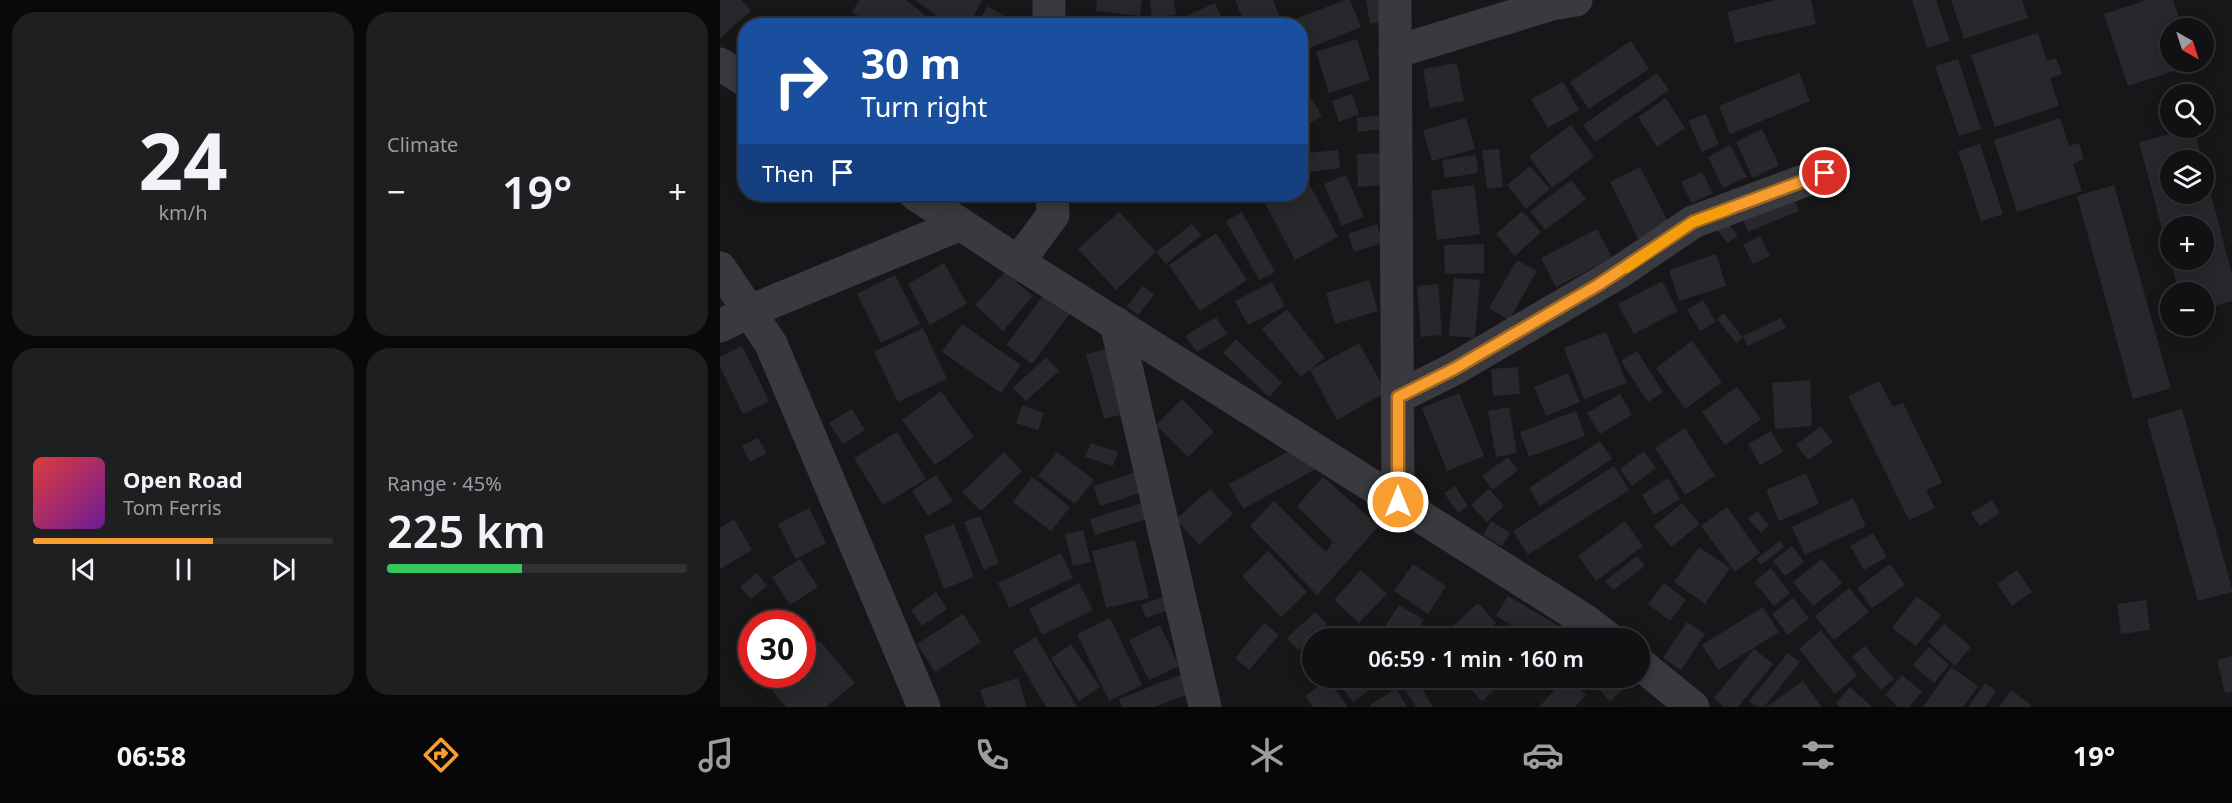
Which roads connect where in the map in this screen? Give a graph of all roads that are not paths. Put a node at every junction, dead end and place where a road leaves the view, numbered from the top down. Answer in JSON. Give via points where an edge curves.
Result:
{"nodes":[{"id":1,"x":1048,"y":0,"type":"edge"},
{"id":2,"x":1395,"y":0,"type":"edge"},
{"id":3,"x":1576,"y":0,"type":"edge"},
{"id":4,"x":1049,"y":18,"type":"edge"},
{"id":5,"x":1395,"y":52,"type":"junction"},
{"id":6,"x":720,"y":64,"type":"edge"},
{"id":7,"x":738,"y":76,"type":"edge"},
{"id":8,"x":1825,"y":173,"type":"dead end"},
{"id":9,"x":926,"y":201,"type":"edge"},
{"id":10,"x":1052,"y":201,"type":"edge"},
{"id":11,"x":961,"y":224,"type":"junction"},
{"id":12,"x":1018,"y":262,"type":"junction"},
{"id":13,"x":720,"y":268,"type":"edge"},
{"id":14,"x":734,"y":319,"type":"edge"},
{"id":15,"x":1116,"y":323,"type":"junction"},
{"id":16,"x":1398,"y":397,"type":"junction"},
{"id":17,"x":1398,"y":502,"type":"junction"},
{"id":18,"x":1595,"y":628,"type":"edge"},
{"id":19,"x":1650,"y":672,"type":"edge"},
{"id":20,"x":924,"y":707,"type":"edge"},
{"id":21,"x":1205,"y":707,"type":"edge"},
{"id":22,"x":1694,"y":707,"type":"edge"}],
"edges":[{"from":1,"to":4,"type":"street"},
{"from":2,"to":5,"type":"street"},
{"from":3,"to":5,"type":"street"},
{"from":5,"to":16,"type":"street"},
{"from":6,"to":7,"type":"street"},
{"from":8,"to":16,"type":"street","via":[[1693,222],[1598,285]]},
{"from":9,"to":11,"type":"street"},
{"from":10,"to":12,"type":"street","via":[[1053,215]]},
{"from":11,"to":12,"type":"street"},
{"from":11,"to":14,"type":"street"},
{"from":12,"to":15,"type":"street"},
{"from":13,"to":14,"type":"street"},
{"from":14,"to":20,"type":"street","via":[[771,344]]},
{"from":15,"to":17,"type":"street"},
{"from":15,"to":21,"type":"street"},
{"from":16,"to":17,"type":"street"},
{"from":17,"to":18,"type":"street"},
{"from":19,"to":22,"type":"street"}]}
